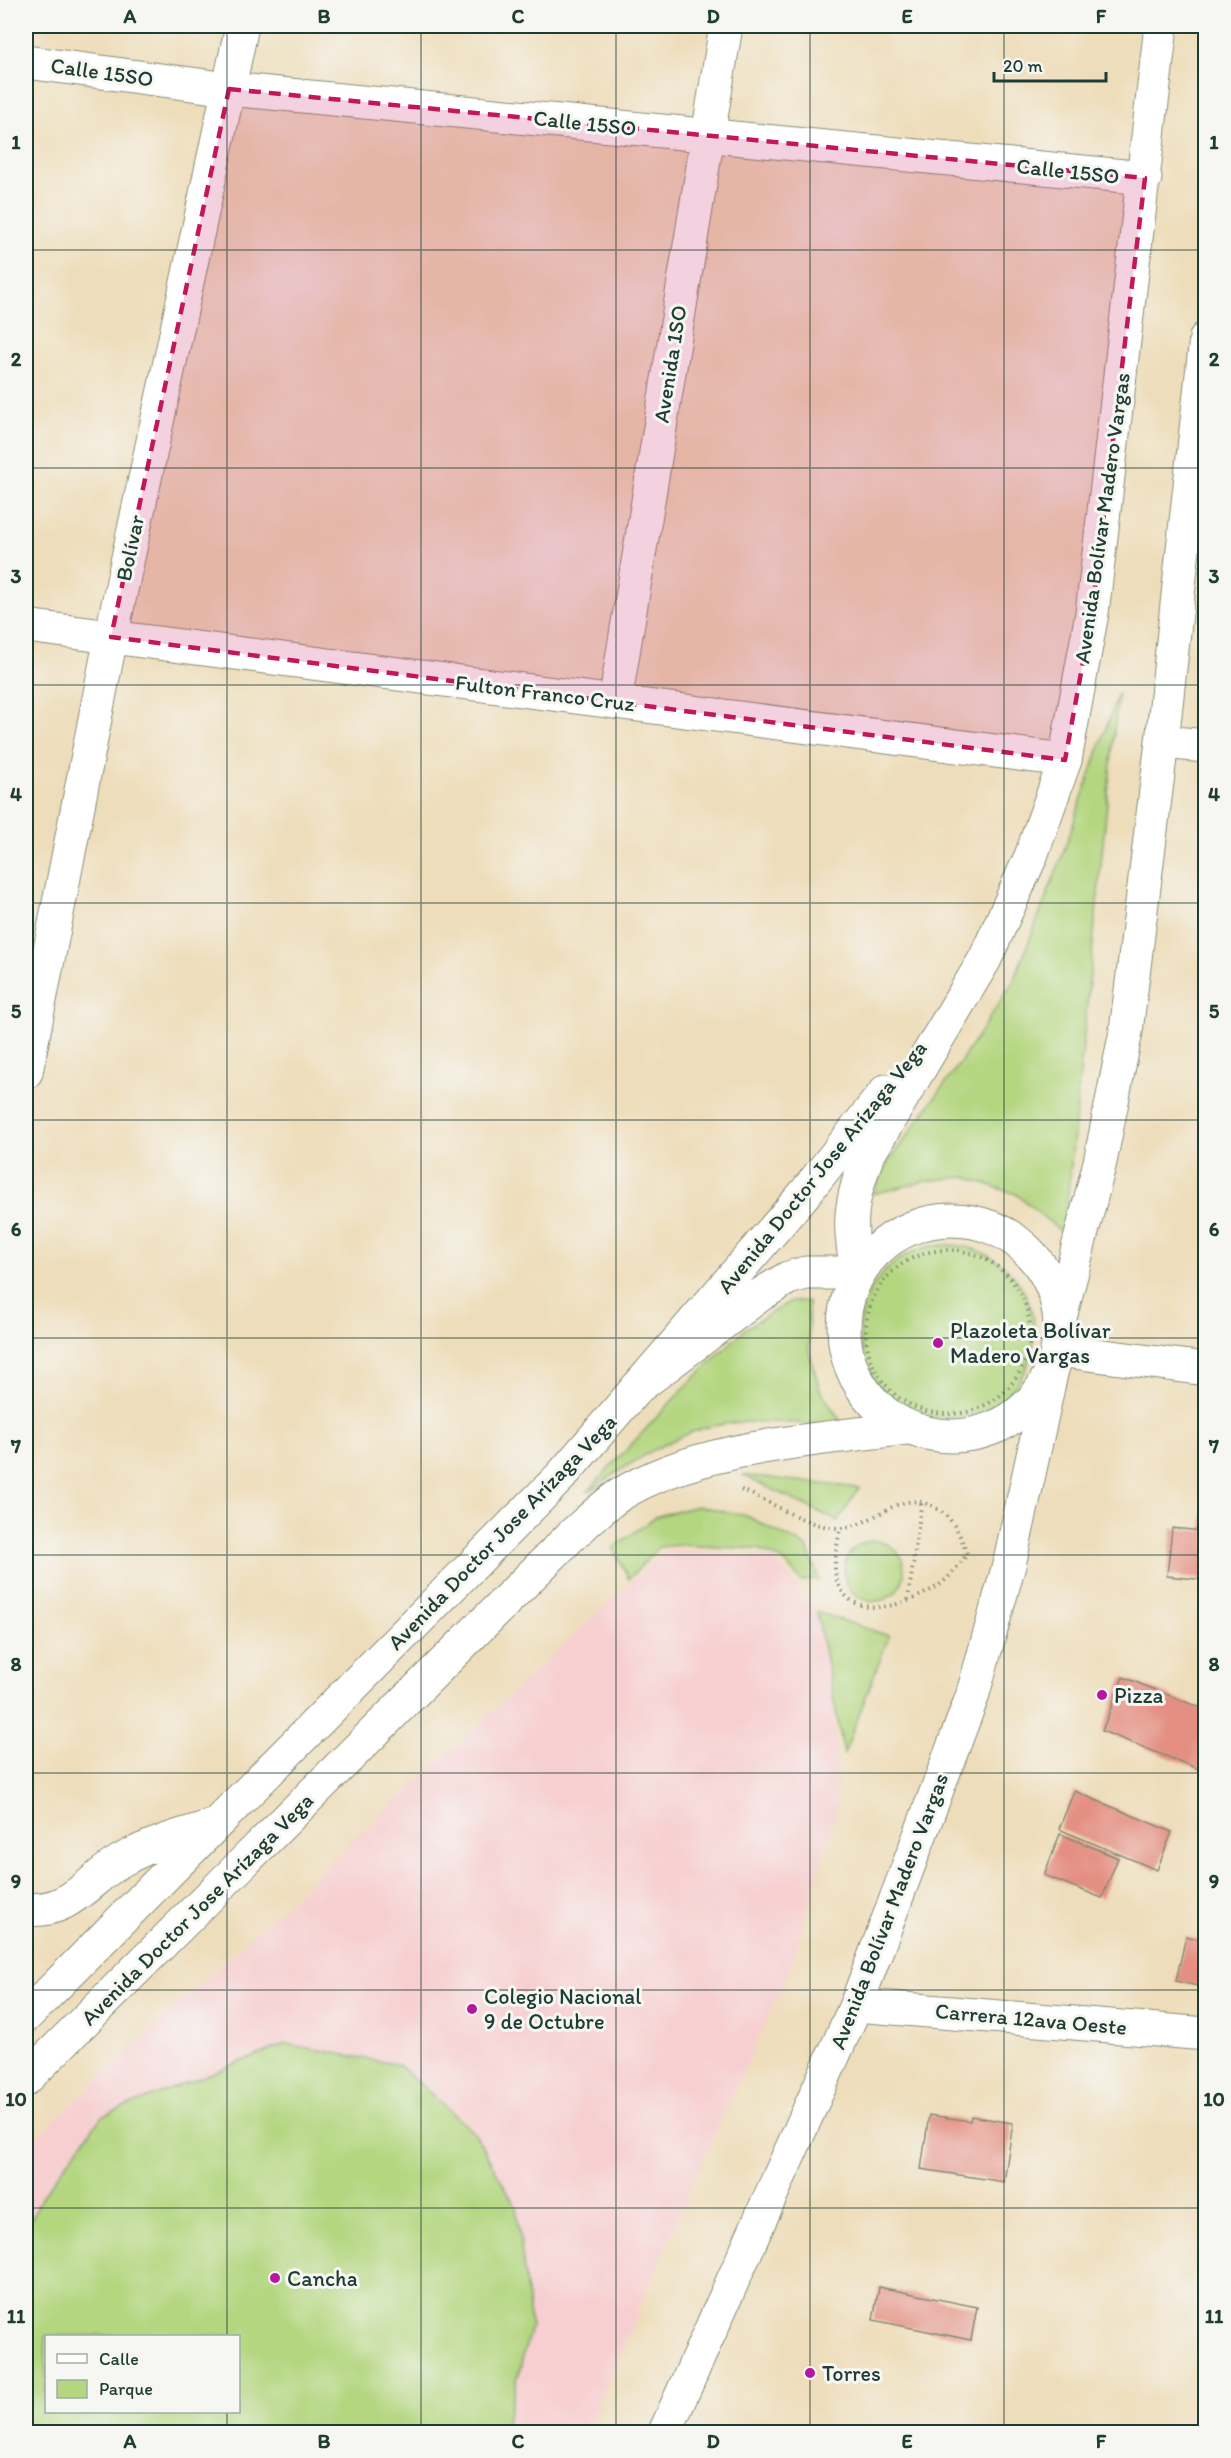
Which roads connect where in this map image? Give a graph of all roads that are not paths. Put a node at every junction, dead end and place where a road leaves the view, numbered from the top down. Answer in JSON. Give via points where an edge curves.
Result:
{"nodes":[{"id":1,"x":242,"y":26,"type":"edge"},
{"id":2,"x":726,"y":26,"type":"edge"},
{"id":3,"x":1161,"y":26,"type":"edge"},
{"id":4,"x":26,"y":62,"type":"edge"},
{"id":5,"x":229,"y":89,"type":"junction"},
{"id":6,"x":708,"y":135,"type":"junction"},
{"id":7,"x":1145,"y":178,"type":"junction"},
{"id":8,"x":1206,"y":338,"type":"edge"},
{"id":9,"x":26,"y":626,"type":"edge"},
{"id":10,"x":111,"y":638,"type":"junction"},
{"id":11,"x":615,"y":702,"type":"junction"},
{"id":12,"x":1162,"y":742,"type":"junction"},
{"id":13,"x":1206,"y":746,"type":"edge"},
{"id":14,"x":1065,"y":760,"type":"junction"},
{"id":15,"x":966,"y":990,"type":"junction"},
{"id":16,"x":26,"y":1072,"type":"edge"},
{"id":17,"x":858,"y":1273,"type":"junction"},
{"id":18,"x":1060,"y":1318,"type":"junction"},
{"id":19,"x":1055,"y":1359,"type":"junction"},
{"id":20,"x":1206,"y":1369,"type":"edge"},
{"id":21,"x":637,"y":1388,"type":"junction"},
{"id":22,"x":908,"y":1428,"type":"junction"},
{"id":23,"x":218,"y":1824,"type":"junction"},
{"id":24,"x":26,"y":1909,"type":"edge"},
{"id":25,"x":856,"y":2005,"type":"junction"},
{"id":26,"x":26,"y":2016,"type":"edge"},
{"id":27,"x":1206,"y":2034,"type":"edge"},
{"id":28,"x":26,"y":2079,"type":"edge"},
{"id":29,"x":665,"y":2433,"type":"edge"}],
"edges":[{"from":1,"to":5,"type":"main road","name":"Bolívar"},
{"from":2,"to":6,"type":"main road","name":"Avenida 1SO"},
{"from":3,"to":7,"type":"main road","name":"Avenida Bolívar Madero Vargas"},
{"from":4,"to":5,"type":"main road","name":"Calle 15SO"},
{"from":5,"to":6,"type":"main road","name":"Calle 15SO"},
{"from":5,"to":10,"type":"main road","name":"Bolívar"},
{"from":6,"to":7,"type":"main road","name":"Calle 15SO"},
{"from":6,"to":11,"type":"main road","name":"Avenida 1SO"},
{"from":7,"to":14,"type":"main road","name":"Avenida Bolívar Madero Vargas","via":[[1092,613]]},
{"from":8,"to":12,"type":"main road"},
{"from":9,"to":10,"type":"main road","name":"Fulton Franco Cruz"},
{"from":10,"to":11,"type":"main road","name":"Fulton Franco Cruz"},
{"from":10,"to":16,"type":"main road","name":"Bolívar"},
{"from":11,"to":14,"type":"main road","name":"Fulton Franco Cruz"},
{"from":12,"to":13,"type":"main road"},
{"from":12,"to":18,"type":"main road","via":[[1126,1031],[1100,1162]]},
{"from":14,"to":15,"type":"main road","name":"Avenida Bolívar Madero Vargas","via":[[1031,856],[985,959]]},
{"from":15,"to":17,"type":"main road","via":[[868,1155],[855,1187],[851,1242]]},
{"from":15,"to":21,"type":"main road","name":"Avenida Doctor Jose Arízaga Vega","via":[[806,1192]]},
{"from":17,"to":18,"type":"main road","via":[[875,1251],[896,1234],[921,1223],[948,1218],[975,1221],[1001,1230],[1024,1246],[1041,1266]]},
{"from":17,"to":21,"type":"main road","via":[[806,1273],[788,1278]]},
{"from":17,"to":22,"type":"main road","via":[[847,1301],[844,1332],[849,1362],[862,1389],[883,1412]]},
{"from":18,"to":19,"type":"main road","name":"Avenida Bolívar Madero Vargas"},
{"from":19,"to":20,"type":"main road"},
{"from":19,"to":22,"type":"main road","via":[[1040,1391],[1003,1424],[956,1437]]},
{"from":19,"to":25,"type":"main road","name":"Avenida Bolívar Madero Vargas","via":[[1009,1565],[972,1697]]},
{"from":21,"to":23,"type":"main road","name":"Avenida Doctor Jose Arízaga Vega","via":[[562,1475]]},
{"from":22,"to":28,"type":"main road","name":"Avenida Doctor Jose Arízaga Vega","via":[[731,1453],[668,1471],[617,1497],[564,1543]]},
{"from":23,"to":24,"type":"main road","via":[[151,1845],[127,1857],[76,1897],[41,1911]]},
{"from":23,"to":26,"type":"main road","name":"Avenida Doctor Jose Arízaga Vega"},
{"from":25,"to":27,"type":"main road","name":"Carrera 12ava Oeste"},
{"from":25,"to":29,"type":"main road","name":"Avenida Bolívar Madero Vargas"}]}
